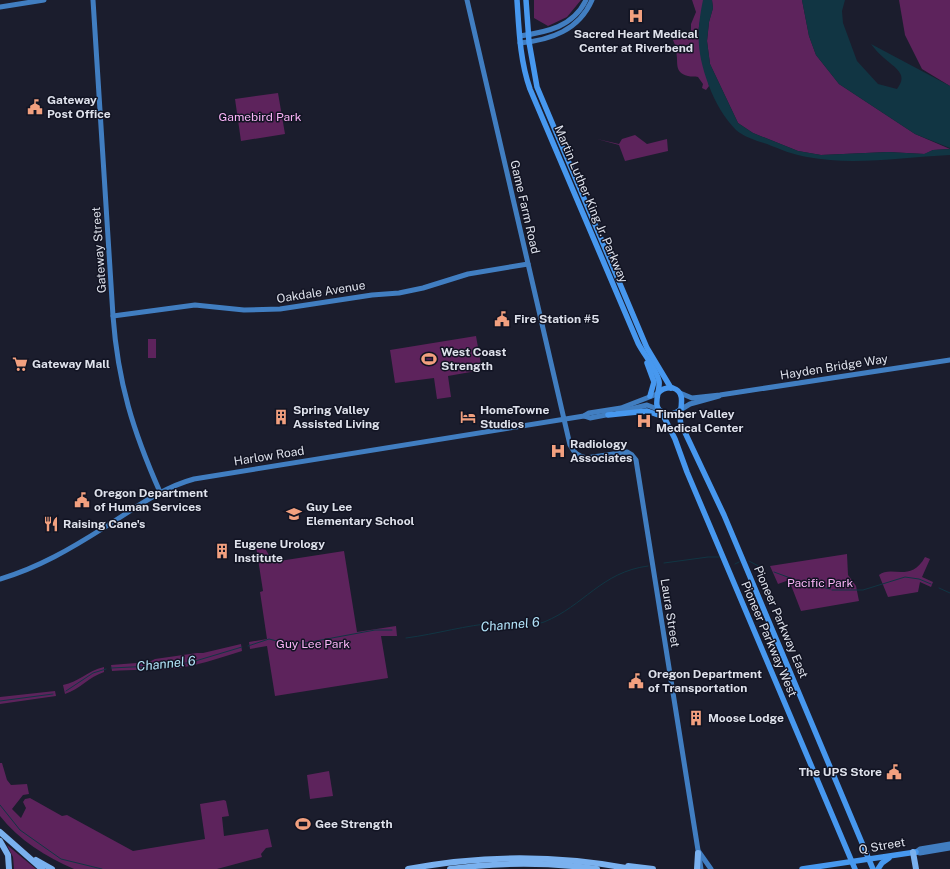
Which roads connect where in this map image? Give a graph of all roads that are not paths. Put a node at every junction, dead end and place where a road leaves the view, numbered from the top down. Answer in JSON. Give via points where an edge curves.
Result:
{"nodes":[{"id":1,"x":44,"y":0,"type":"edge"},
{"id":2,"x":93,"y":0,"type":"edge"},
{"id":3,"x":467,"y":0,"type":"edge"},
{"id":4,"x":517,"y":0,"type":"edge"},
{"id":5,"x":526,"y":0,"type":"edge"},
{"id":6,"x":586,"y":0,"type":"edge"},
{"id":7,"x":592,"y":0,"type":"edge"},
{"id":8,"x":0,"y":7,"type":"edge"},
{"id":9,"x":528,"y":35,"type":"junction"},
{"id":10,"x":520,"y":36,"type":"junction"},
{"id":11,"x":529,"y":42,"type":"junction"},
{"id":12,"x":520,"y":43,"type":"junction"},
{"id":13,"x":528,"y":264,"type":"junction"},
{"id":14,"x":113,"y":316,"type":"junction"},
{"id":15,"x":645,"y":355,"type":"junction"},
{"id":16,"x":950,"y":360,"type":"edge"},
{"id":17,"x":671,"y":388,"type":"junction"},
{"id":18,"x":658,"y":393,"type":"junction"},
{"id":19,"x":680,"y":393,"type":"junction"},
{"id":20,"x":720,"y":395,"type":"junction"},
{"id":21,"x":650,"y":396,"type":"junction"},
{"id":22,"x":680,"y":410,"type":"junction"},
{"id":23,"x":660,"y":411,"type":"junction"},
{"id":24,"x":608,"y":415,"type":"junction"},
{"id":25,"x":584,"y":416,"type":"junction"},
{"id":26,"x":664,"y":417,"type":"junction"},
{"id":27,"x":564,"y":420,"type":"junction"},
{"id":28,"x":160,"y":492,"type":"junction"},
{"id":29,"x":0,"y":579,"type":"edge"},
{"id":30,"x":0,"y":832,"type":"edge"},
{"id":31,"x":0,"y":841,"type":"edge"},
{"id":32,"x":950,"y":844,"type":"edge"},
{"id":33,"x":697,"y":846,"type":"junction"},
{"id":34,"x":950,"y":848,"type":"edge"},
{"id":35,"x":914,"y":852,"type":"junction"},
{"id":36,"x":698,"y":853,"type":"junction"},
{"id":37,"x":27,"y":856,"type":"junction"},
{"id":38,"x":891,"y":856,"type":"junction"},
{"id":39,"x":869,"y":860,"type":"junction"},
{"id":40,"x":852,"y":863,"type":"junction"},
{"id":41,"x":606,"y":864,"type":"junction"},
{"id":42,"x":589,"y":868,"type":"edge"},
{"id":43,"x":9,"y":869,"type":"edge"},
{"id":44,"x":42,"y":869,"type":"edge"},
{"id":45,"x":52,"y":869,"type":"edge"},
{"id":46,"x":408,"y":869,"type":"edge"},
{"id":47,"x":450,"y":869,"type":"edge"},
{"id":48,"x":597,"y":869,"type":"edge"},
{"id":49,"x":632,"y":869,"type":"edge"},
{"id":50,"x":652,"y":869,"type":"edge"},
{"id":51,"x":696,"y":869,"type":"edge"},
{"id":52,"x":701,"y":869,"type":"edge"},
{"id":53,"x":711,"y":869,"type":"edge"},
{"id":54,"x":802,"y":869,"type":"edge"},
{"id":55,"x":855,"y":869,"type":"edge"},
{"id":56,"x":873,"y":869,"type":"edge"},
{"id":57,"x":878,"y":869,"type":"edge"},
{"id":58,"x":916,"y":869,"type":"edge"}],
"edges":[{"from":1,"to":8,"type":"street"},
{"from":2,"to":14,"type":"street","name":"Gateway Street"},
{"from":3,"to":13,"type":"street","name":"Game Farm Road"},
{"from":4,"to":10,"type":"main road","name":"Martin Luther King Jr. Parkway"},
{"from":5,"to":9,"type":"main road","name":"Martin Luther King Jr. Parkway"},
{"from":6,"to":9,"type":"street","via":[[578,13],[566,23],[552,31]]},
{"from":7,"to":11,"type":"street","via":[[588,10],[577,23],[562,33]]},
{"from":9,"to":10,"type":"street"},
{"from":9,"to":11,"type":"main road","name":"Martin Luther King Jr. Parkway"},
{"from":10,"to":12,"type":"main road","name":"Martin Luther King Jr. Parkway"},
{"from":11,"to":12,"type":"street"},
{"from":11,"to":17,"type":"main road","name":"Martin Luther King Jr. Parkway","via":[[536,87],[551,124],[647,348]]},
{"from":12,"to":15,"type":"main road","name":"Martin Luther King Jr. Parkway","via":[[530,89]]},
{"from":13,"to":14,"type":"street","name":"Oakdale Avenue","via":[[468,274],[399,294],[372,294],[280,309],[244,310],[195,305]]},
{"from":13,"to":27,"type":"street","name":"Game Farm Road"},
{"from":14,"to":28,"type":"street","name":"Gateway Street","via":[[118,364],[127,405],[138,440]]},
{"from":15,"to":18,"type":"main road","name":"Martin Luther King Jr. Parkway","via":[[659,382]]},
{"from":15,"to":21,"type":"main road","via":[[654,382]]},
{"from":16,"to":20,"type":"street","name":"Hayden Bridge Way"},
{"from":17,"to":18,"type":"main road","name":"Hayden Bridge Way"},
{"from":17,"to":19,"type":"main road"},
{"from":18,"to":21,"type":"street","name":"Hayden Bridge Way"},
{"from":18,"to":23,"type":"main road","name":"Martin Luther King Jr. Parkway","via":[[656,402]]},
{"from":19,"to":20,"type":"street","name":"Hayden Bridge Way","via":[[692,398]]},
{"from":19,"to":22,"type":"main road","name":"Pioneer Parkway East"},
{"from":20,"to":22,"type":"street","name":"Hayden Bridge Way","via":[[690,404]]},
{"from":21,"to":25,"type":"street","name":"Hayden Bridge Way","via":[[621,408]]},
{"from":22,"to":23,"type":"main road","name":"Hayden Bridge Way","via":[[671,414]]},
{"from":22,"to":39,"type":"main road","name":"Pioneer Parkway East","via":[[681,424],[724,515]]},
{"from":23,"to":24,"type":"street","name":"Hayden Bridge Way","via":[[647,405]]},
{"from":23,"to":26,"type":"main road","name":"Martin Luther King Jr. Parkway"},
{"from":24,"to":25,"type":"street","name":"Hayden Bridge Way","via":[[590,418]]},
{"from":24,"to":26,"type":"main road","via":[[647,411]]},
{"from":25,"to":27,"type":"street","name":"Hayden Bridge Way"},
{"from":26,"to":40,"type":"main road","name":"Pioneer Parkway West"},
{"from":27,"to":28,"type":"street","name":"Harlow Road","via":[[204,476]]},
{"from":27,"to":33,"type":"street","name":"Laura Street","via":[[570,446],[580,457],[627,452],[636,460]]},
{"from":28,"to":29,"type":"street","name":"Harlow Road","via":[[78,544],[30,569]]},
{"from":30,"to":37,"type":"highway"},
{"from":31,"to":43,"type":"highway","via":[[8,856]]},
{"from":32,"to":35,"type":"street","name":"Q Street"},
{"from":33,"to":36,"type":"street","name":"Laura Street"},
{"from":33,"to":53,"type":"street","via":[[705,863]]},
{"from":34,"to":35,"type":"street","name":"Q Street"},
{"from":35,"to":38,"type":"main road","name":"Q Street"},
{"from":35,"to":58,"type":"highway"},
{"from":36,"to":51,"type":"highway"},
{"from":36,"to":52,"type":"street","name":"Laura Street"},
{"from":37,"to":44,"type":"highway"},
{"from":37,"to":45,"type":"highway"},
{"from":38,"to":39,"type":"main road","name":"Q Street"},
{"from":38,"to":57,"type":"main road"},
{"from":39,"to":40,"type":"main road","name":"Q Street"},
{"from":39,"to":56,"type":"main road","name":"Pioneer Parkway East"},
{"from":40,"to":54,"type":"main road","name":"Q Street"},
{"from":40,"to":55,"type":"main road","name":"Pioneer Parkway West"},
{"from":41,"to":46,"type":"highway","via":[[500,858]]},
{"from":41,"to":49,"type":"highway"},
{"from":41,"to":50,"type":"highway"},
{"from":42,"to":47,"type":"highway","via":[[508,864]]},
{"from":42,"to":48,"type":"highway"}]}
